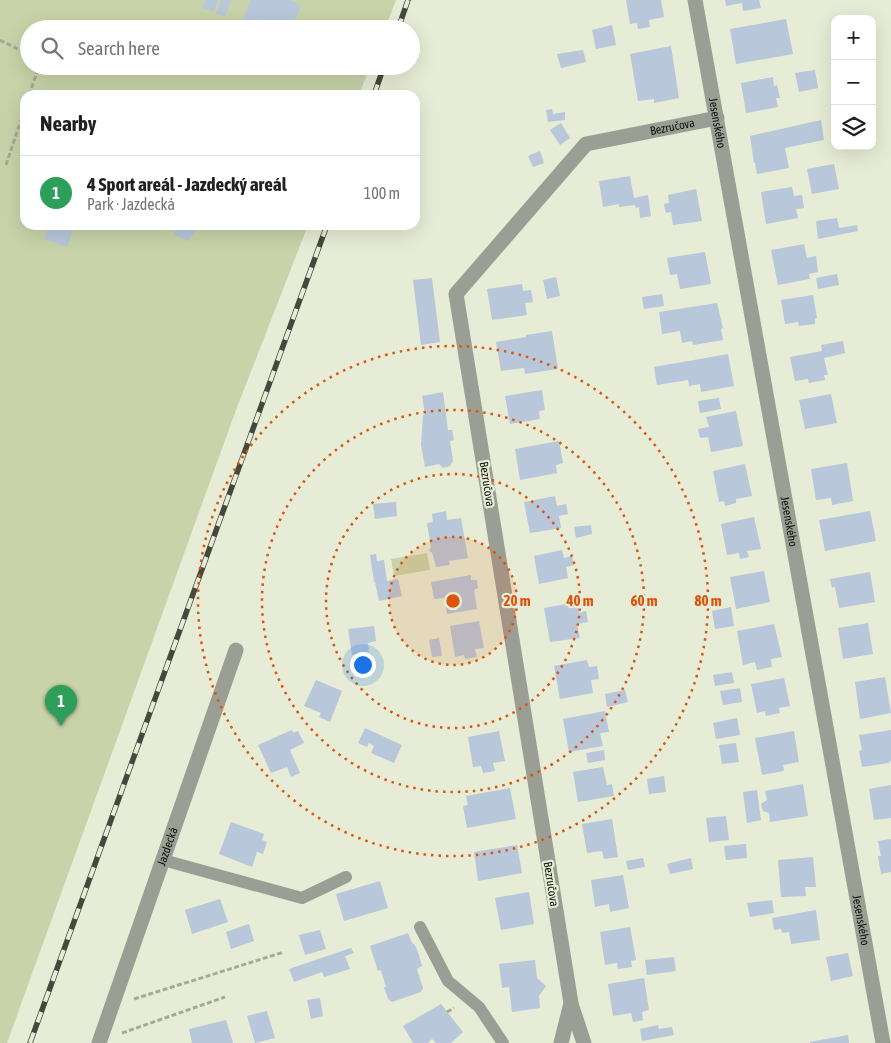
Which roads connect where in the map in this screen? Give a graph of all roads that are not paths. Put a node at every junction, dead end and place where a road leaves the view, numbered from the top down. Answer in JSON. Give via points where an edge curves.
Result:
{"nodes":[{"id":1,"x":695,"y":0,"type":"edge"},
{"id":2,"x":717,"y":118,"type":"junction"},
{"id":3,"x":236,"y":650,"type":"dead end"},
{"id":4,"x":163,"y":860,"type":"junction"},
{"id":5,"x":346,"y":877,"type":"dead end"},
{"id":6,"x":420,"y":927,"type":"dead end"},
{"id":7,"x":571,"y":1003,"type":"junction"},
{"id":8,"x":100,"y":1042,"type":"edge"},
{"id":9,"x":503,"y":1043,"type":"edge"},
{"id":10,"x":561,"y":1043,"type":"edge"},
{"id":11,"x":584,"y":1043,"type":"edge"},
{"id":12,"x":883,"y":1043,"type":"edge"}],
"edges":[{"from":1,"to":2,"type":"street","name":"Jesenského"},
{"from":2,"to":7,"type":"street","name":"Bezručova","via":[[586,144],[456,294]]},
{"from":2,"to":12,"type":"street","name":"Jesenského"},
{"from":3,"to":4,"type":"street","name":"Jazdecká"},
{"from":4,"to":5,"type":"lane","via":[[302,898]]},
{"from":4,"to":8,"type":"street","name":"Jazdecká"},
{"from":6,"to":9,"type":"lane","via":[[448,981],[479,1006]]},
{"from":7,"to":10,"type":"street","name":"Bezručova"},
{"from":7,"to":11,"type":"street","name":"Bezručova"}]}
